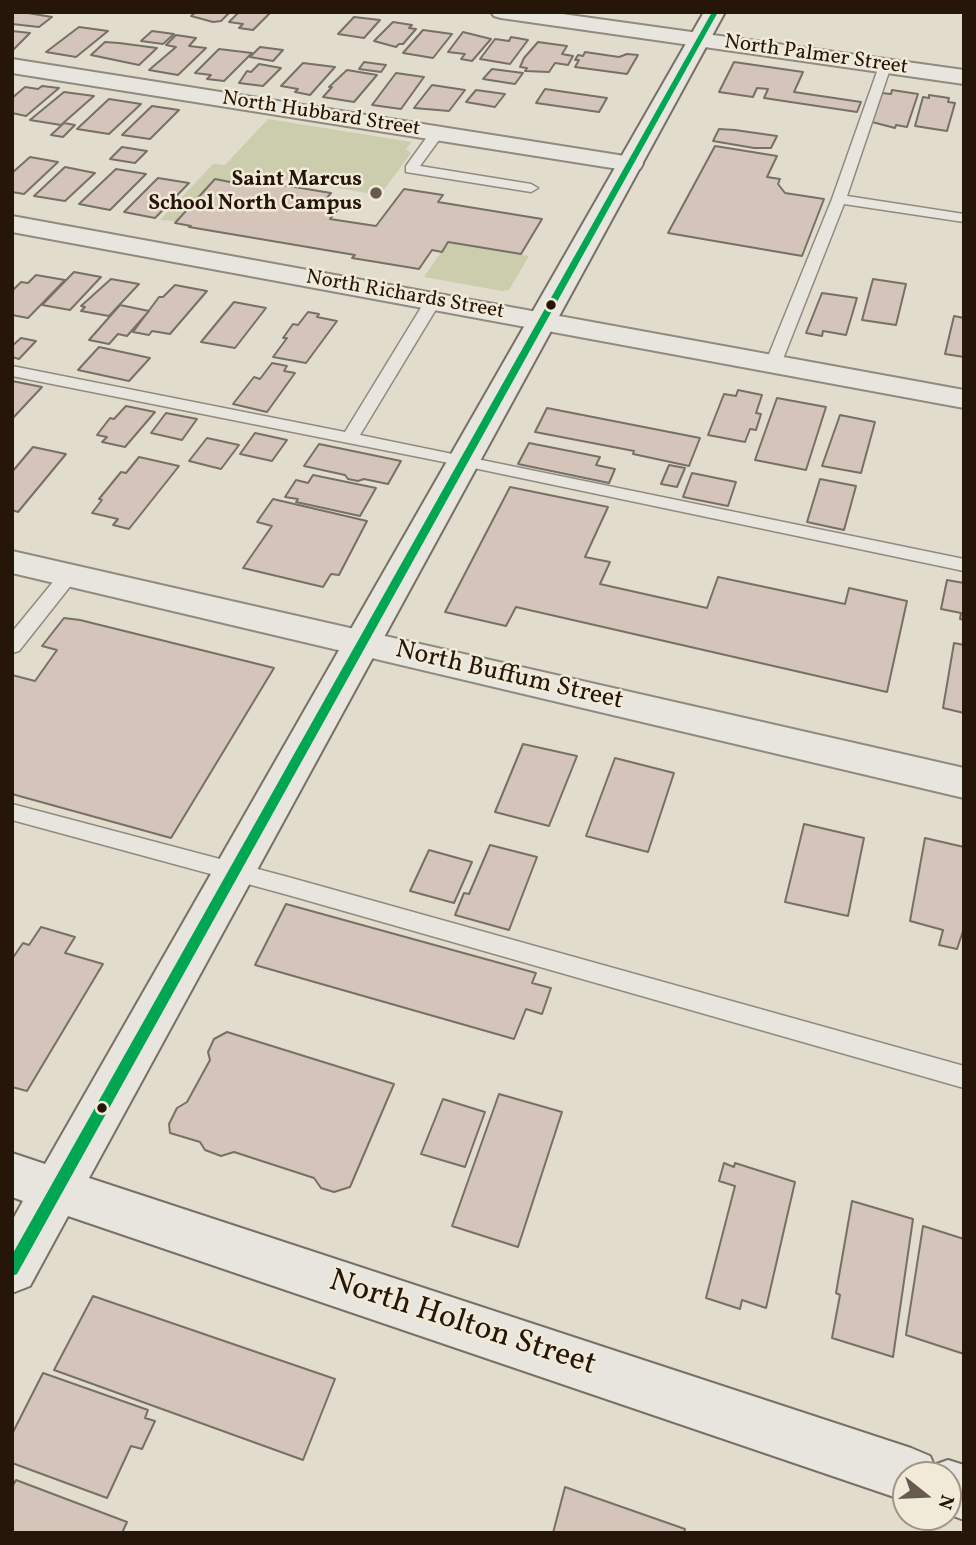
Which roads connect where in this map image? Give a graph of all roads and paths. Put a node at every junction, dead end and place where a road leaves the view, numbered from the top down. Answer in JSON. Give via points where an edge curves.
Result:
{"nodes":[{"id":1,"x":501,"y":12,"type":"edge"},
{"id":2,"x":707,"y":26,"type":"edge"},
{"id":3,"x":12,"y":66,"type":"edge"},
{"id":4,"x":885,"y":66,"type":"junction"},
{"id":5,"x":964,"y":77,"type":"edge"},
{"id":6,"x":437,"y":133,"type":"junction"},
{"id":7,"x":631,"y":164,"type":"junction"},
{"id":8,"x":531,"y":188,"type":"dead end"},
{"id":9,"x":839,"y":198,"type":"junction"},
{"id":10,"x":964,"y":218,"type":"edge"},
{"id":11,"x":12,"y":224,"type":"edge"},
{"id":12,"x":433,"y":301,"type":"junction"},
{"id":13,"x":542,"y":321,"type":"junction"},
{"id":14,"x":774,"y":364,"type":"junction"},
{"id":15,"x":12,"y":371,"type":"edge"},
{"id":16,"x":964,"y":399,"type":"edge"},
{"id":17,"x":350,"y":438,"type":"junction"},
{"id":18,"x":464,"y":461,"type":"junction"},
{"id":19,"x":12,"y":562,"type":"edge"},
{"id":20,"x":964,"y":565,"type":"edge"},
{"id":21,"x":69,"y":575,"type":"junction"},
{"id":22,"x":363,"y":642,"type":"junction"},
{"id":23,"x":12,"y":646,"type":"edge"},
{"id":24,"x":964,"y":783,"type":"edge"},
{"id":25,"x":12,"y":812,"type":"edge"},
{"id":26,"x":234,"y":872,"type":"junction"},
{"id":27,"x":964,"y":1077,"type":"edge"},
{"id":28,"x":34,"y":1182,"type":"edge"},
{"id":29,"x":12,"y":1269,"type":"edge"},
{"id":30,"x":892,"y":1469,"type":"edge"}],
"edges":[{"from":1,"to":2,"type":"street","name":"North Palmer Street"},
{"from":2,"to":4,"type":"street","name":"North Palmer Street"},
{"from":2,"to":7,"type":"street"},
{"from":3,"to":6,"type":"street","name":"North Hubbard Street"},
{"from":4,"to":5,"type":"street","name":"North Palmer Street"},
{"from":4,"to":9,"type":"lane"},
{"from":6,"to":7,"type":"street","name":"North Hubbard Street"},
{"from":6,"to":8,"type":"lane","via":[[411,169]]},
{"from":7,"to":13,"type":"street"},
{"from":9,"to":10,"type":"lane"},
{"from":9,"to":14,"type":"lane"},
{"from":11,"to":12,"type":"street","name":"North Richards Street"},
{"from":12,"to":13,"type":"street","name":"North Richards Street"},
{"from":12,"to":17,"type":"lane"},
{"from":13,"to":14,"type":"street","name":"North Richards Street"},
{"from":13,"to":18,"type":"street"},
{"from":14,"to":16,"type":"street","name":"North Richards Street"},
{"from":15,"to":17,"type":"lane"},
{"from":17,"to":18,"type":"lane"},
{"from":18,"to":20,"type":"lane"},
{"from":18,"to":22,"type":"street"},
{"from":19,"to":21,"type":"street","name":"North Buffum Street"},
{"from":21,"to":22,"type":"street","name":"North Buffum Street"},
{"from":21,"to":23,"type":"lane"},
{"from":22,"to":24,"type":"street","name":"North Buffum Street"},
{"from":22,"to":26,"type":"street"},
{"from":25,"to":26,"type":"lane"},
{"from":26,"to":27,"type":"lane"},
{"from":26,"to":28,"type":"street"},
{"from":28,"to":29,"type":"street"},
{"from":28,"to":30,"type":"street","name":"North Holton Street"}]}
